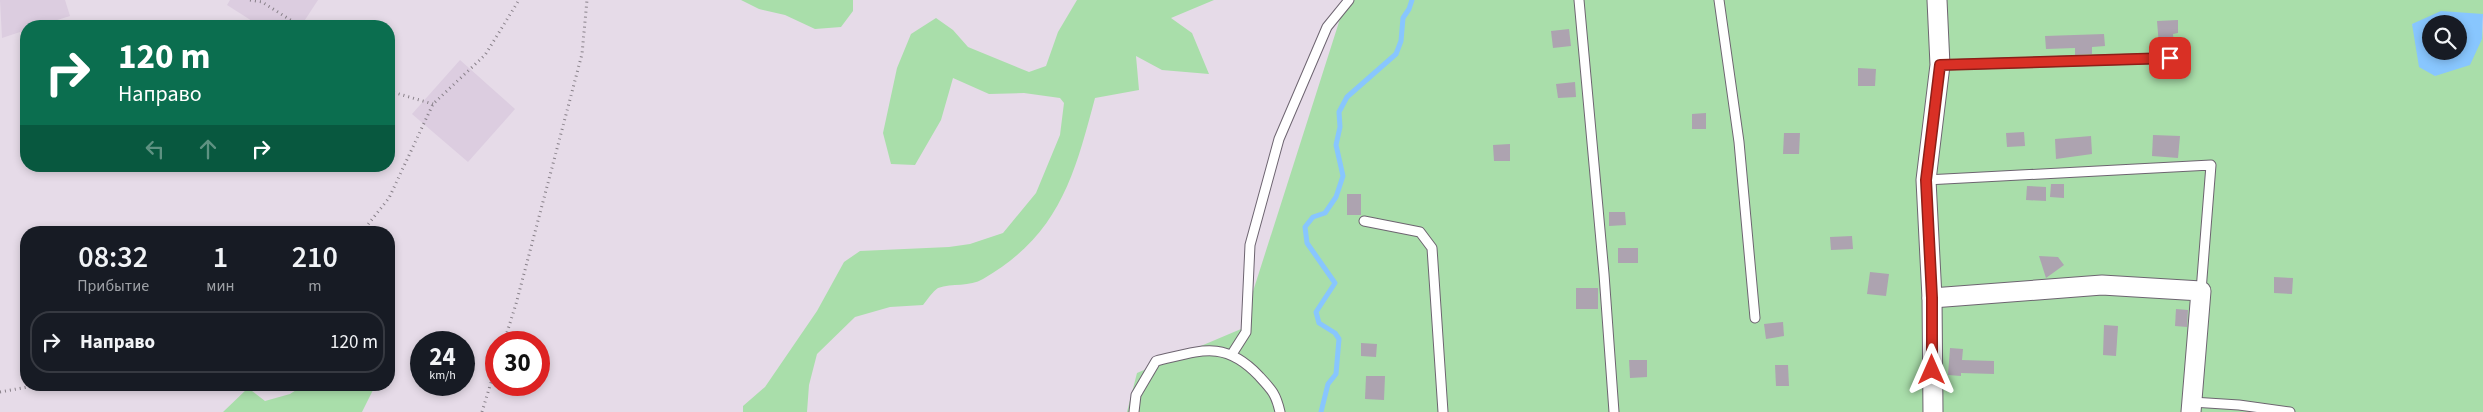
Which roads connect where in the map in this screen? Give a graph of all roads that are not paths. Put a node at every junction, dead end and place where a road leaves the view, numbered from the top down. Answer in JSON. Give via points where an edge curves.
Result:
{"nodes":[{"id":1,"x":1349,"y":0,"type":"edge"},
{"id":2,"x":1579,"y":0,"type":"edge"},
{"id":3,"x":1719,"y":0,"type":"edge"},
{"id":4,"x":1937,"y":0,"type":"edge"},
{"id":5,"x":2170,"y":58,"type":"dead end"},
{"id":6,"x":1940,"y":65,"type":"junction"},
{"id":7,"x":1926,"y":180,"type":"junction"},
{"id":8,"x":1364,"y":221,"type":"dead end"},
{"id":9,"x":2201,"y":291,"type":"junction"},
{"id":10,"x":1932,"y":298,"type":"junction"},
{"id":11,"x":1755,"y":318,"type":"dead end"},
{"id":12,"x":1232,"y":354,"type":"junction"},
{"id":13,"x":2192,"y":407,"type":"edge"},
{"id":14,"x":1134,"y":412,"type":"edge"},
{"id":15,"x":1280,"y":412,"type":"edge"},
{"id":16,"x":1443,"y":412,"type":"edge"},
{"id":17,"x":1614,"y":412,"type":"edge"},
{"id":18,"x":1933,"y":412,"type":"edge"},
{"id":19,"x":2290,"y":412,"type":"edge"}],
"edges":[{"from":1,"to":12,"type":"lane","via":[[1327,27],[1279,140],[1250,245],[1246,332]]},
{"from":2,"to":17,"type":"lane"},
{"from":3,"to":11,"type":"lane","via":[[1739,142]]},
{"from":4,"to":6,"type":"street"},
{"from":5,"to":6,"type":"lane"},
{"from":6,"to":7,"type":"street"},
{"from":7,"to":9,"type":"lane","via":[[2211,166]]},
{"from":7,"to":10,"type":"street"},
{"from":8,"to":16,"type":"lane","via":[[1420,232],[1432,248]]},
{"from":9,"to":10,"type":"street","via":[[2102,285]]},
{"from":9,"to":13,"type":"street"},
{"from":10,"to":18,"type":"street"},
{"from":12,"to":14,"type":"lane","via":[[1202,350],[1156,362],[1136,395]]},
{"from":12,"to":15,"type":"lane","via":[[1254,370],[1277,395]]},
{"from":13,"to":19,"type":"lane","via":[[2239,404]]}]}
